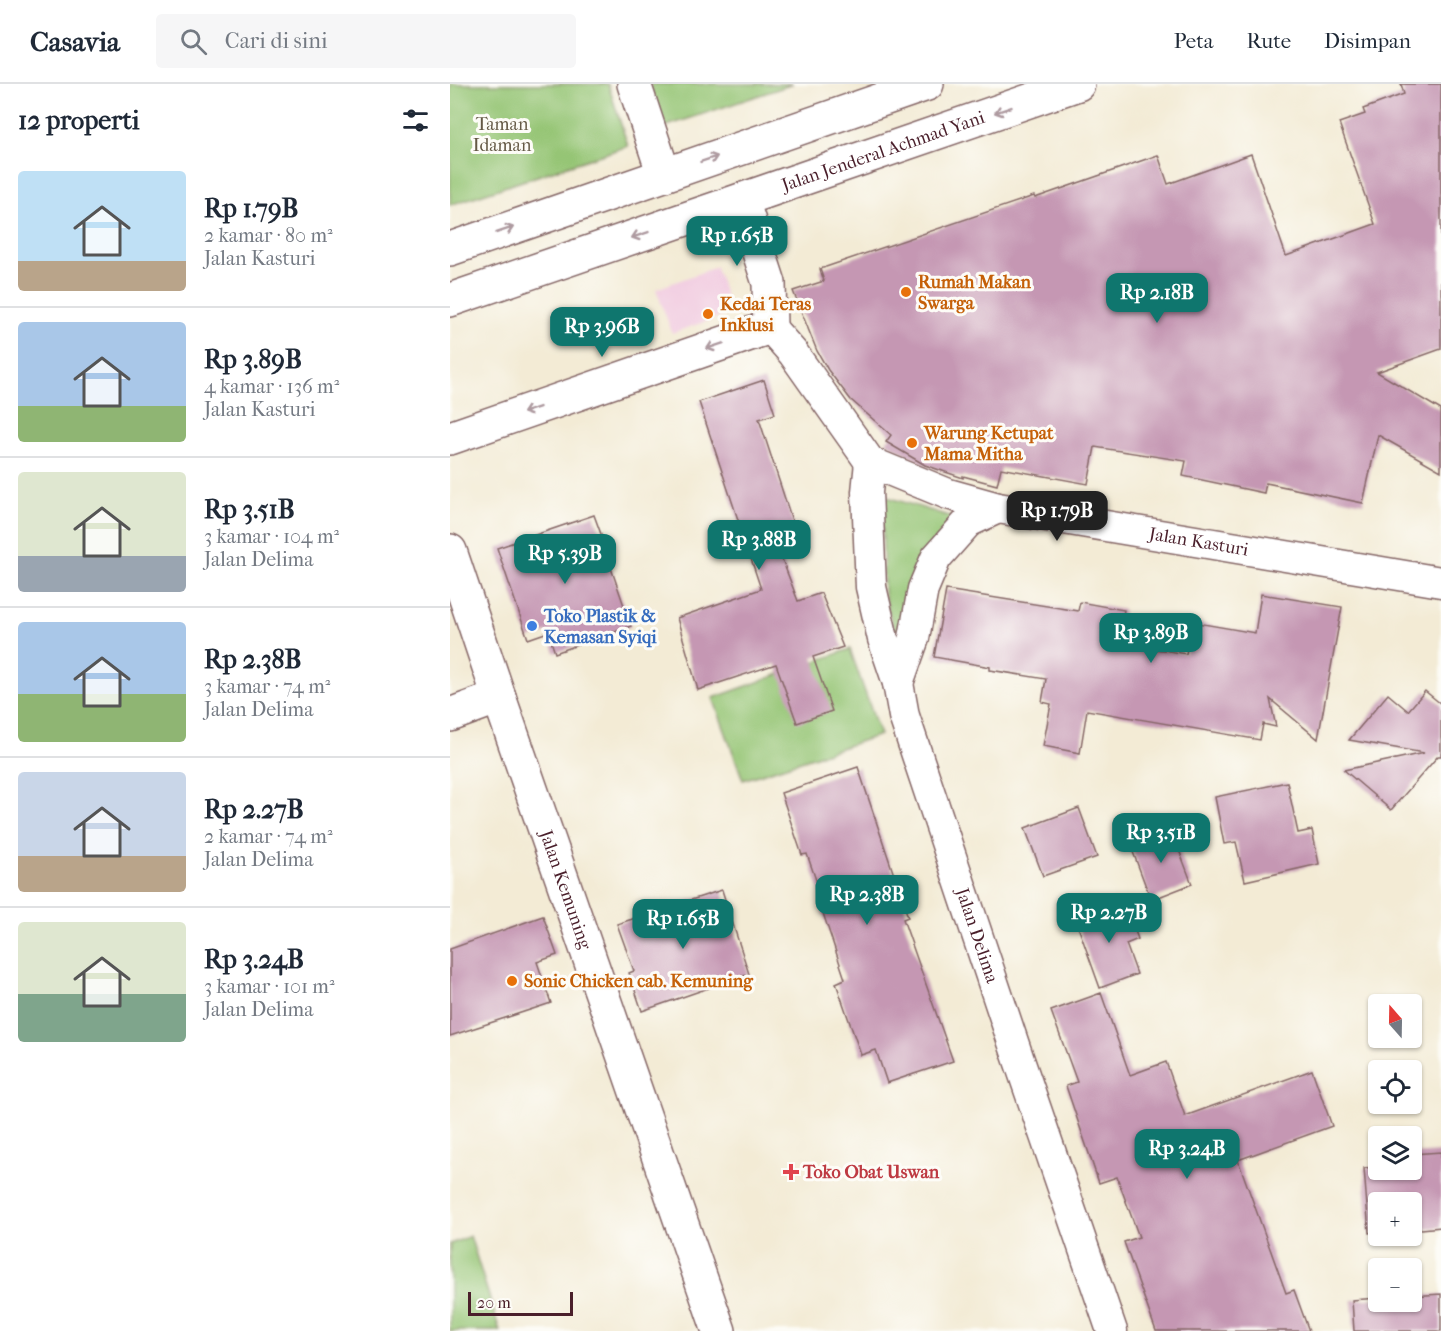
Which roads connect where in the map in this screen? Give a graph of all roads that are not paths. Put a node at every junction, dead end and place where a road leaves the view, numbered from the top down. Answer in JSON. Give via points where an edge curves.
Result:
{"nodes":[{"id":1,"x":634,"y":84,"type":"edge"},
{"id":2,"x":927,"y":84,"type":"edge"},
{"id":3,"x":1078,"y":84,"type":"edge"},
{"id":4,"x":664,"y":175,"type":"junction"},
{"id":5,"x":742,"y":200,"type":"junction"},
{"id":6,"x":450,"y":249,"type":"edge"},
{"id":7,"x":450,"y":300,"type":"edge"},
{"id":8,"x":770,"y":327,"type":"junction"},
{"id":9,"x":450,"y":438,"type":"edge"},
{"id":10,"x":870,"y":462,"type":"junction"},
{"id":11,"x":998,"y":508,"type":"junction"},
{"id":12,"x":450,"y":550,"type":"edge"},
{"id":13,"x":1441,"y":582,"type":"edge"},
{"id":14,"x":898,"y":683,"type":"junction"},
{"id":15,"x":499,"y":697,"type":"junction"},
{"id":16,"x":450,"y":715,"type":"edge"},
{"id":17,"x":719,"y":1331,"type":"edge"},
{"id":18,"x":1112,"y":1331,"type":"edge"}],
"edges":[{"from":1,"to":4,"type":"main road"},
{"from":4,"to":2,"type":"main road","one_way":true},
{"from":3,"to":5,"type":"main road","name":"Jalan Jenderal Achmad Yani","one_way":true},
{"from":6,"to":4,"type":"main road","one_way":true},
{"from":5,"to":7,"type":"main road","name":"Jalan Jenderal Achmad Yani","one_way":true},
{"from":5,"to":8,"type":"main road","via":[[769,283]]},
{"from":8,"to":9,"type":"main road","one_way":true},
{"from":8,"to":10,"type":"street","via":[[793,353]]},
{"from":10,"to":11,"type":"street","name":"Jalan Kasturi","via":[[948,494]]},
{"from":10,"to":14,"type":"street","name":"Jalan Delima","via":[[867,492],[871,587]]},
{"from":11,"to":13,"type":"street","name":"Jalan Kasturi"},
{"from":11,"to":14,"type":"street","via":[[968,522],[936,558],[923,589],[914,638]]},
{"from":12,"to":15,"type":"main road","name":"Jalan Kemuning"},
{"from":14,"to":18,"type":"street","name":"Jalan Delima","via":[[904,716],[924,777]]},
{"from":15,"to":16,"type":"main road"},
{"from":15,"to":17,"type":"main road","name":"Jalan Kemuning"}]}
